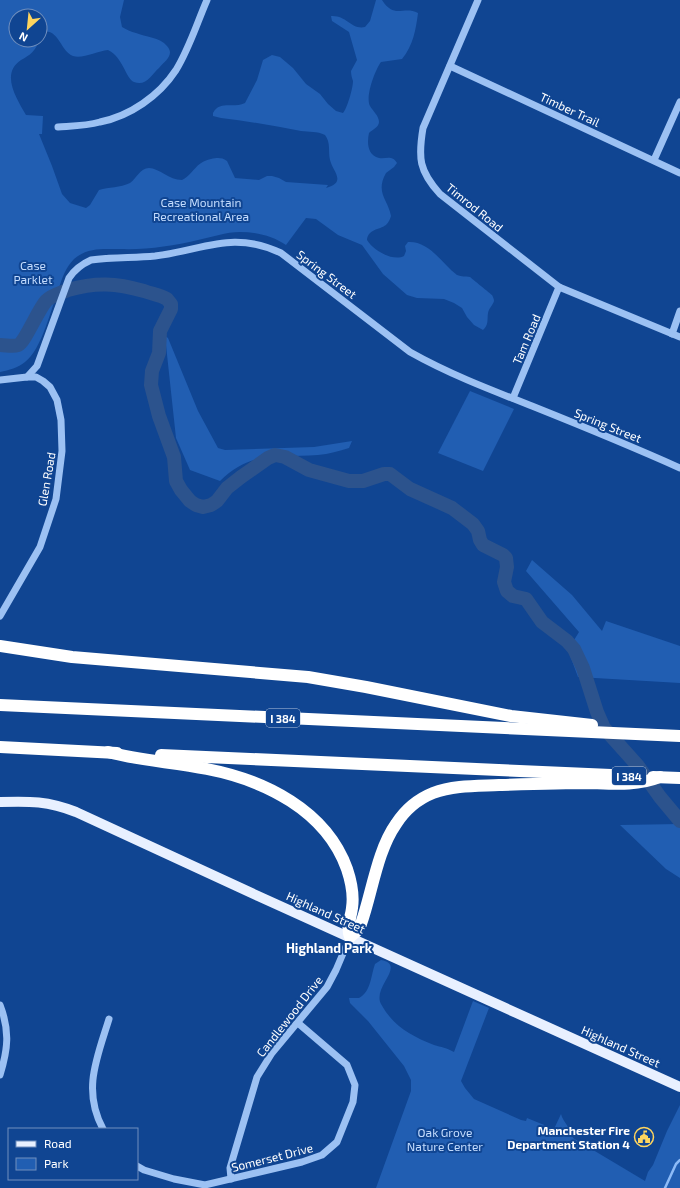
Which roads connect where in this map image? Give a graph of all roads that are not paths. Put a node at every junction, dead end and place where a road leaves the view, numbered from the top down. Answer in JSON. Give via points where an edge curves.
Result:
{"nodes":[{"id":1,"x":207,"y":0,"type":"edge"},
{"id":2,"x":478,"y":0,"type":"edge"},
{"id":3,"x":450,"y":66,"type":"junction"},
{"id":4,"x":680,"y":102,"type":"edge"},
{"id":5,"x":58,"y":127,"type":"dead end"},
{"id":6,"x":654,"y":160,"type":"junction"},
{"id":7,"x":680,"y":173,"type":"edge"},
{"id":8,"x":559,"y":287,"type":"junction"},
{"id":9,"x":680,"y":311,"type":"edge"},
{"id":10,"x":672,"y":334,"type":"junction"},
{"id":11,"x":680,"y":337,"type":"edge"},
{"id":12,"x":27,"y":377,"type":"junction"},
{"id":13,"x":0,"y":380,"type":"edge"},
{"id":14,"x":513,"y":398,"type":"junction"},
{"id":15,"x":680,"y":468,"type":"edge"},
{"id":16,"x":0,"y":616,"type":"edge"},
{"id":17,"x":0,"y":646,"type":"edge"},
{"id":18,"x":0,"y":706,"type":"edge"},
{"id":19,"x":562,"y":726,"type":"junction"},
{"id":20,"x":680,"y":736,"type":"edge"},
{"id":21,"x":0,"y":747,"type":"edge"},
{"id":22,"x":108,"y":752,"type":"junction"},
{"id":23,"x":680,"y":778,"type":"edge"},
{"id":24,"x":601,"y":779,"type":"junction"},
{"id":25,"x":0,"y":802,"type":"edge"},
{"id":26,"x":350,"y":937,"type":"junction"},
{"id":27,"x":0,"y":1005,"type":"edge"},
{"id":28,"x":109,"y":1019,"type":"dead end"},
{"id":29,"x":298,"y":1023,"type":"junction"},
{"id":30,"x":0,"y":1075,"type":"edge"},
{"id":31,"x":680,"y":1087,"type":"edge"},
{"id":32,"x":102,"y":1128,"type":"edge"},
{"id":33,"x":138,"y":1167,"type":"edge"},
{"id":34,"x":231,"y":1179,"type":"junction"}],
"edges":[{"from":1,"to":5,"type":"street","via":[[177,69],[149,99],[111,120]]},
{"from":2,"to":3,"type":"street","name":"Timrod Road"},
{"from":3,"to":6,"type":"street","name":"Timber Trail"},
{"from":3,"to":8,"type":"street","name":"Timrod Road","via":[[423,128],[420,147],[422,165],[429,182],[446,199]]},
{"from":4,"to":6,"type":"street"},
{"from":6,"to":7,"type":"street","name":"Timber Trail"},
{"from":8,"to":10,"type":"street","name":"Timrod Road"},
{"from":8,"to":14,"type":"street","name":"Tam Road"},
{"from":9,"to":10,"type":"street"},
{"from":10,"to":11,"type":"street","name":"Timrod Road"},
{"from":12,"to":13,"type":"street"},
{"from":12,"to":14,"type":"street","name":"Spring Street","via":[[37,366],[73,272],[82,264],[91,260],[156,256],[227,242],[253,243],[268,246],[281,253],[410,352]]},
{"from":12,"to":16,"type":"street","name":"Glen Road","via":[[36,377],[44,381],[57,400],[62,420],[62,451],[56,499],[40,546]]},
{"from":14,"to":15,"type":"street","name":"Spring Street"},
{"from":17,"to":19,"type":"highway","via":[[66,656],[301,676],[366,686]]},
{"from":18,"to":19,"type":"highway","number":"I 384"},
{"from":19,"to":20,"type":"highway","via":[[594,726],[626,734]]},
{"from":21,"to":22,"type":"highway","number":"I 384"},
{"from":22,"to":24,"type":"highway","number":"I 384"},
{"from":22,"to":26,"type":"highway","via":[[138,759],[207,768],[236,776],[276,792],[302,809],[329,836],[347,868],[352,895],[348,929]]},
{"from":23,"to":24,"type":"highway","number":"I 384","via":[[660,777],[639,784]]},
{"from":24,"to":26,"type":"highway","via":[[557,784],[466,787],[446,790],[424,798],[403,814],[390,835],[361,924]]},
{"from":25,"to":26,"type":"main road","name":"Highland Street","via":[[24,801],[61,806]]},
{"from":26,"to":29,"type":"street","name":"Candlewood Drive","via":[[329,984]]},
{"from":26,"to":31,"type":"main road","name":"Highland Street"},
{"from":27,"to":30,"type":"street","via":[[6,1019],[8,1040]]},
{"from":28,"to":32,"type":"street","via":[[93,1072],[92,1091],[96,1116]]},
{"from":29,"to":34,"type":"street","name":"Candlewood Drive","via":[[272,1053],[257,1077],[230,1168]]},
{"from":29,"to":34,"type":"street","name":"Somerset Drive","via":[[347,1065],[355,1084],[353,1102],[337,1142],[322,1155],[309,1160]]},
{"from":33,"to":34,"type":"street","name":"Somerset Drive","via":[[174,1179],[205,1185]]}]}
